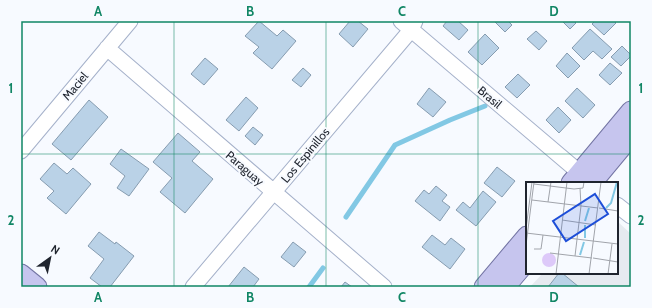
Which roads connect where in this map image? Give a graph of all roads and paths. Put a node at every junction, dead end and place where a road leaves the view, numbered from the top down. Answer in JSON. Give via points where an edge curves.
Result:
{"nodes":[{"id":1,"x":130,"y":21,"type":"edge"},
{"id":2,"x":409,"y":24,"type":"edge"},
{"id":3,"x":107,"y":48,"type":"junction"},
{"id":4,"x":631,"y":111,"type":"edge"},
{"id":5,"x":631,"y":136,"type":"edge"},
{"id":6,"x":21,"y":151,"type":"edge"},
{"id":7,"x":581,"y":180,"type":"edge"},
{"id":8,"x":273,"y":193,"type":"junction"},
{"id":9,"x":618,"y":206,"type":"edge"},
{"id":10,"x":631,"y":216,"type":"edge"},
{"id":11,"x":526,"y":237,"type":"edge"},
{"id":12,"x":526,"y":261,"type":"edge"},
{"id":13,"x":21,"y":274,"type":"edge"},
{"id":14,"x":37,"y":287,"type":"edge"},
{"id":15,"x":193,"y":287,"type":"edge"},
{"id":16,"x":384,"y":287,"type":"edge"},
{"id":17,"x":484,"y":287,"type":"edge"},
{"id":18,"x":505,"y":287,"type":"edge"}],
"edges":[{"from":1,"to":3,"type":"street","name":"Maciel"},
{"from":2,"to":7,"type":"street","name":"Brasil"},
{"from":2,"to":8,"type":"street","name":"Los Espinillos"},
{"from":3,"to":6,"type":"street","name":"Maciel"},
{"from":3,"to":8,"type":"street","name":"Paraguay"},
{"from":4,"to":7,"type":"main road"},
{"from":5,"to":7,"type":"main road"},
{"from":8,"to":15,"type":"street","name":"Los Espinillos"},
{"from":8,"to":16,"type":"street","name":"Paraguay"},
{"from":9,"to":10,"type":"street"},
{"from":11,"to":17,"type":"main road"},
{"from":12,"to":18,"type":"main road"},
{"from":13,"to":14,"type":"main road"}]}
